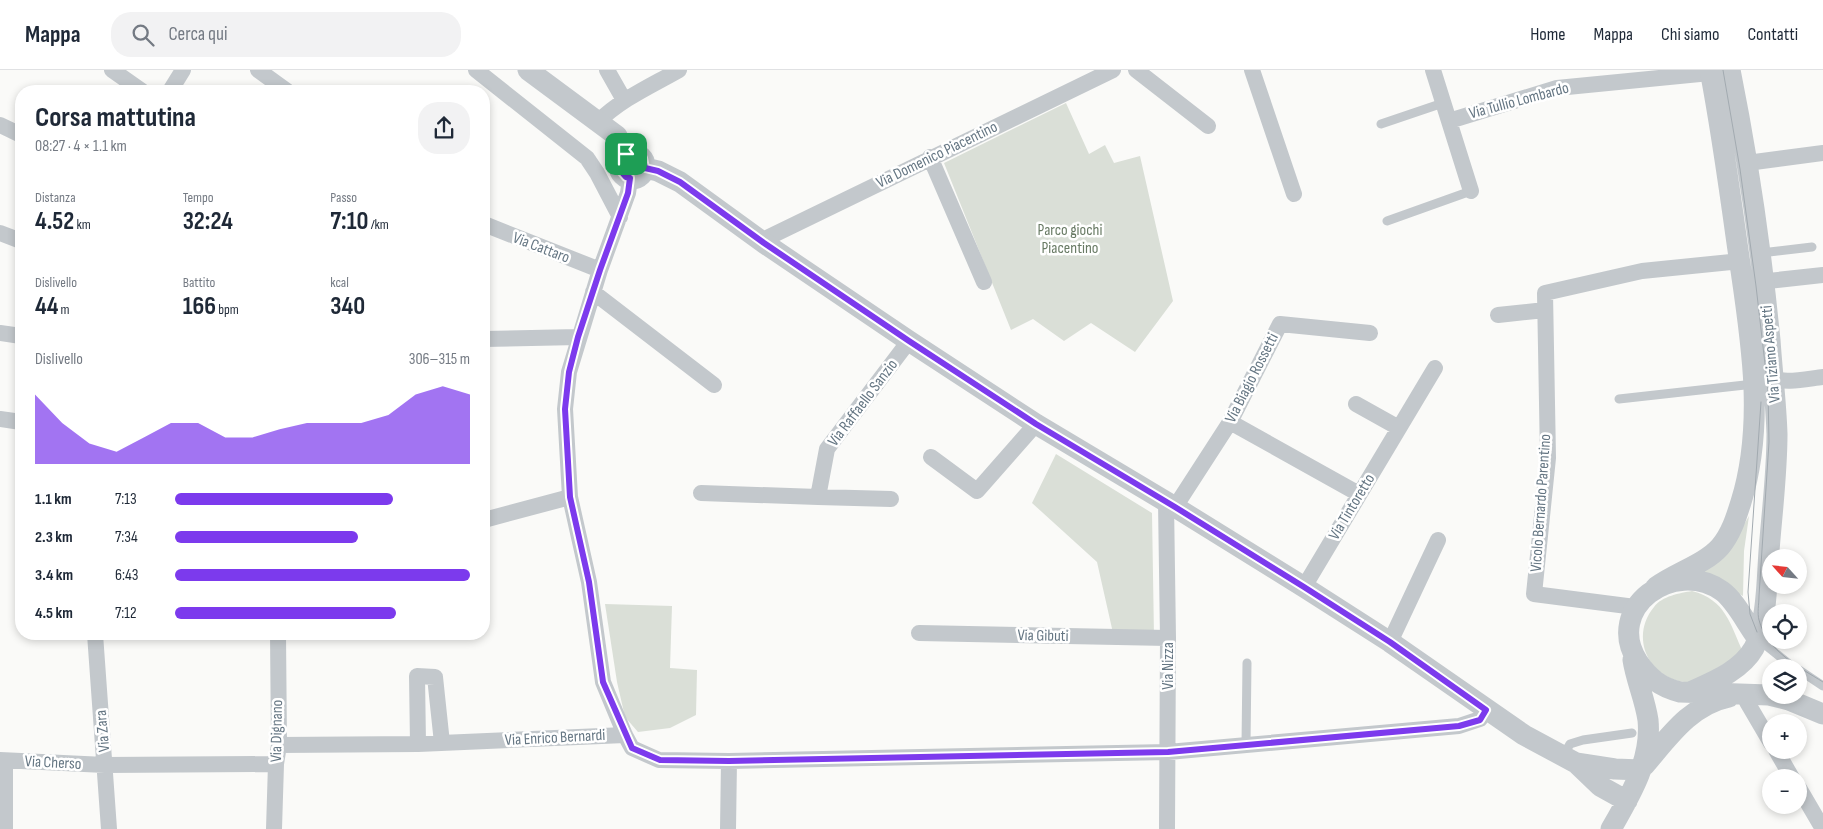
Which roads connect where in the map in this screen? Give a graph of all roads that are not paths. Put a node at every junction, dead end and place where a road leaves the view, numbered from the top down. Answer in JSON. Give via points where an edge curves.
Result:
{"nodes":[{"id":1,"x":112,"y":70,"type":"edge"},
{"id":2,"x":183,"y":70,"type":"edge"},
{"id":3,"x":258,"y":70,"type":"edge"},
{"id":4,"x":476,"y":70,"type":"edge"},
{"id":5,"x":528,"y":70,"type":"edge"},
{"id":6,"x":607,"y":70,"type":"edge"},
{"id":7,"x":679,"y":70,"type":"edge"},
{"id":8,"x":1113,"y":70,"type":"edge"},
{"id":9,"x":1136,"y":70,"type":"edge"},
{"id":10,"x":1252,"y":70,"type":"edge"},
{"id":11,"x":1433,"y":70,"type":"edge"},
{"id":12,"x":1717,"y":71,"type":"edge"},
{"id":13,"x":133,"y":85,"type":"edge"},
{"id":14,"x":174,"y":85,"type":"edge"},
{"id":15,"x":279,"y":85,"type":"edge"},
{"id":16,"x":624,"y":100,"type":"junction"},
{"id":17,"x":1442,"y":103,"type":"junction"},
{"id":18,"x":1449,"y":120,"type":"junction"},
{"id":19,"x":598,"y":122,"type":"junction"},
{"id":20,"x":1380,"y":124,"type":"dead end"},
{"id":21,"x":0,"y":125,"type":"edge"},
{"id":22,"x":1208,"y":126,"type":"dead end"},
{"id":23,"x":15,"y":132,"type":"edge"},
{"id":24,"x":1823,"y":153,"type":"edge"},
{"id":25,"x":930,"y":157,"type":"junction"},
{"id":26,"x":1747,"y":163,"type":"junction"},
{"id":27,"x":638,"y":173,"type":"junction"},
{"id":28,"x":1471,"y":192,"type":"joint"},
{"id":29,"x":1294,"y":194,"type":"dead end"},
{"id":30,"x":620,"y":217,"type":"junction"},
{"id":31,"x":1387,"y":221,"type":"dead end"},
{"id":32,"x":490,"y":227,"type":"edge"},
{"id":33,"x":0,"y":233,"type":"edge"},
{"id":34,"x":15,"y":239,"type":"edge"},
{"id":35,"x":764,"y":243,"type":"junction"},
{"id":36,"x":1812,"y":247,"type":"dead end"},
{"id":37,"x":1761,"y":253,"type":"junction"},
{"id":38,"x":1741,"y":269,"type":"junction"},
{"id":39,"x":600,"y":270,"type":"junction"},
{"id":40,"x":1823,"y":275,"type":"edge"},
{"id":41,"x":1764,"y":276,"type":"junction"},
{"id":42,"x":984,"y":282,"type":"dead end"},
{"id":43,"x":593,"y":292,"type":"junction"},
{"id":44,"x":1545,"y":310,"type":"junction"},
{"id":45,"x":1498,"y":315,"type":"dead end"},
{"id":46,"x":1370,"y":332,"type":"dead end"},
{"id":47,"x":0,"y":333,"type":"edge"},
{"id":48,"x":15,"y":335,"type":"edge"},
{"id":49,"x":578,"y":337,"type":"junction"},
{"id":50,"x":490,"y":339,"type":"edge"},
{"id":51,"x":909,"y":341,"type":"junction"},
{"id":52,"x":1435,"y":368,"type":"dead end"},
{"id":53,"x":1823,"y":377,"type":"edge"},
{"id":54,"x":1764,"y":380,"type":"junction"},
{"id":55,"x":714,"y":385,"type":"dead end"},
{"id":56,"x":1619,"y":399,"type":"dead end"},
{"id":57,"x":1356,"y":404,"type":"dead end"},
{"id":58,"x":0,"y":419,"type":"edge"},
{"id":59,"x":15,"y":421,"type":"edge"},
{"id":60,"x":1230,"y":422,"type":"junction"},
{"id":61,"x":1036,"y":424,"type":"junction"},
{"id":62,"x":1399,"y":428,"type":"junction"},
{"id":63,"x":931,"y":457,"type":"dead end"},
{"id":64,"x":701,"y":493,"type":"dead end"},
{"id":65,"x":1359,"y":494,"type":"junction"},
{"id":66,"x":570,"y":497,"type":"junction"},
{"id":67,"x":818,"y":497,"type":"junction"},
{"id":68,"x":891,"y":498,"type":"dead end"},
{"id":69,"x":1171,"y":504,"type":"junction"},
{"id":70,"x":490,"y":518,"type":"edge"},
{"id":71,"x":1438,"y":540,"type":"dead end"},
{"id":72,"x":1304,"y":587,"type":"junction"},
{"id":73,"x":1656,"y":587,"type":"junction"},
{"id":74,"x":1635,"y":607,"type":"junction"},
{"id":75,"x":919,"y":634,"type":"dead end"},
{"id":76,"x":1168,"y":638,"type":"junction"},
{"id":77,"x":1758,"y":639,"type":"junction"},
{"id":78,"x":95,"y":640,"type":"edge"},
{"id":79,"x":278,"y":640,"type":"edge"},
{"id":80,"x":1390,"y":642,"type":"junction"},
{"id":81,"x":1630,"y":646,"type":"junction"},
{"id":82,"x":1783,"y":659,"type":"edge"},
{"id":83,"x":1247,"y":663,"type":"dead end"},
{"id":84,"x":1807,"y":675,"type":"edge"},
{"id":85,"x":1823,"y":686,"type":"edge"},
{"id":86,"x":1690,"y":692,"type":"junction"},
{"id":87,"x":1743,"y":698,"type":"junction"},
{"id":88,"x":1486,"y":710,"type":"junction"},
{"id":89,"x":1823,"y":714,"type":"edge"},
{"id":90,"x":1762,"y":729,"type":"edge"},
{"id":91,"x":1632,"y":733,"type":"dead end"},
{"id":92,"x":625,"y":735,"type":"junction"},
{"id":93,"x":442,"y":743,"type":"junction"},
{"id":94,"x":418,"y":744,"type":"junction"},
{"id":95,"x":1246,"y":744,"type":"junction"},
{"id":96,"x":279,"y":745,"type":"junction"},
{"id":97,"x":1168,"y":752,"type":"junction"},
{"id":98,"x":1569,"y":760,"type":"junction"},
{"id":99,"x":3,"y":761,"type":"edge"},
{"id":100,"x":729,"y":761,"type":"junction"},
{"id":101,"x":276,"y":764,"type":"junction"},
{"id":102,"x":105,"y":765,"type":"junction"},
{"id":103,"x":1641,"y":770,"type":"junction"},
{"id":104,"x":1626,"y":801,"type":"junction"},
{"id":105,"x":1807,"y":802,"type":"edge"},
{"id":106,"x":5,"y":829,"type":"edge"},
{"id":107,"x":109,"y":829,"type":"edge"},
{"id":108,"x":274,"y":829,"type":"edge"},
{"id":109,"x":728,"y":829,"type":"edge"},
{"id":110,"x":1166,"y":829,"type":"edge"},
{"id":111,"x":1611,"y":829,"type":"edge"},
{"id":112,"x":1823,"y":829,"type":"edge"}],
"edges":[{"from":1,"to":13,"type":"street"},
{"from":2,"to":14,"type":"street"},
{"from":3,"to":15,"type":"street"},
{"from":4,"to":30,"type":"street","via":[[587,158]]},
{"from":5,"to":19,"type":"street"},
{"from":6,"to":16,"type":"street"},
{"from":7,"to":16,"type":"street"},
{"from":8,"to":25,"type":"street","name":"Via Domenico Piacentino"},
{"from":9,"to":22,"type":"street"},
{"from":10,"to":29,"type":"street"},
{"from":11,"to":17,"type":"street","name":"Via Tullio Lombardo"},
{"from":12,"to":18,"type":"street","name":"Via Tullio Lombardo","via":[[1557,88]]},
{"from":12,"to":26,"type":"street","name":"Via Tiziano Aspetti"},
{"from":12,"to":38,"type":"street","name":"Via Tiziano Aspetti"},
{"from":16,"to":19,"type":"street"},
{"from":17,"to":18,"type":"street","name":"Via Tullio Lombardo"},
{"from":17,"to":20,"type":"lane"},
{"from":18,"to":28,"type":"street","name":"Via Tullio Lombardo"},
{"from":19,"to":27,"type":"street","via":[[617,136],[626,154],[635,153],[643,158]]},
{"from":21,"to":23,"type":"street"},
{"from":24,"to":26,"type":"street"},
{"from":25,"to":35,"type":"street","name":"Via Domenico Piacentino","via":[[769,237]]},
{"from":25,"to":42,"type":"street"},
{"from":26,"to":37,"type":"street","name":"Via Tiziano Aspetti"},
{"from":27,"to":30,"type":"street"},
{"from":27,"to":35,"type":"street","via":[[658,171],[680,182]]},
{"from":28,"to":31,"type":"lane","name":"Via Tullio Lombardo"},
{"from":30,"to":39,"type":"street"},
{"from":32,"to":39,"type":"street","name":"Via Cattaro"},
{"from":33,"to":34,"type":"street"},
{"from":35,"to":51,"type":"street"},
{"from":36,"to":37,"type":"lane"},
{"from":37,"to":41,"type":"street","name":"Via Tiziano Aspetti"},
{"from":38,"to":44,"type":"street","name":"Vicolo Bernardo Parentino","via":[[1731,262],[1642,271],[1544,293]]},
{"from":38,"to":54,"type":"street","name":"Via Tiziano Aspetti"},
{"from":39,"to":43,"type":"street"},
{"from":40,"to":41,"type":"street","via":[[1768,281]]},
{"from":41,"to":54,"type":"street","name":"Via Tiziano Aspetti"},
{"from":43,"to":49,"type":"street"},
{"from":43,"to":55,"type":"street"},
{"from":44,"to":45,"type":"street"},
{"from":44,"to":74,"type":"street","name":"Vicolo Bernardo Parentino","via":[[1548,458],[1534,594]]},
{"from":46,"to":60,"type":"street","name":"Via Biagio Rossetti","via":[[1280,324]]},
{"from":47,"to":48,"type":"street"},
{"from":49,"to":50,"type":"street"},
{"from":49,"to":66,"type":"street","via":[[569,372],[565,409]]},
{"from":51,"to":61,"type":"street"},
{"from":51,"to":67,"type":"street","name":"Via Raffaello Sanzio","via":[[827,449]]},
{"from":52,"to":62,"type":"street","name":"Via Tintoretto"},
{"from":53,"to":54,"type":"street"},
{"from":54,"to":56,"type":"lane"},
{"from":54,"to":73,"type":"street","name":"Via Tiziano Aspetti","via":[[1749,477],[1731,530],[1713,553]]},
{"from":54,"to":77,"type":"street","name":"Via Tiziano Aspetti","via":[[1777,450],[1767,584]]},
{"from":57,"to":62,"type":"street"},
{"from":58,"to":59,"type":"street"},
{"from":60,"to":65,"type":"street"},
{"from":60,"to":69,"type":"street","name":"Via Biagio Rossetti"},
{"from":61,"to":63,"type":"street","via":[[977,491]]},
{"from":61,"to":69,"type":"street"},
{"from":62,"to":65,"type":"street","name":"Via Tintoretto"},
{"from":64,"to":67,"type":"street"},
{"from":65,"to":72,"type":"street","name":"Via Tintoretto"},
{"from":66,"to":70,"type":"street"},
{"from":66,"to":92,"type":"street","via":[[589,582],[603,682]]},
{"from":67,"to":68,"type":"street"},
{"from":69,"to":72,"type":"street"},
{"from":69,"to":76,"type":"street","name":"Via Nizza"},
{"from":71,"to":80,"type":"street"},
{"from":72,"to":80,"type":"street"},
{"from":73,"to":74,"type":"street"},
{"from":73,"to":77,"type":"street","via":[[1686,580],[1712,584],[1724,592]]},
{"from":74,"to":81,"type":"street","via":[[1629,628]]},
{"from":75,"to":76,"type":"street","name":"Via Gibuti"},
{"from":76,"to":97,"type":"street","name":"Via Nizza"},
{"from":77,"to":82,"type":"lane"},
{"from":77,"to":86,"type":"street","via":[[1738,666]]},
{"from":78,"to":102,"type":"street","name":"Via Zara"},
{"from":79,"to":96,"type":"street","name":"Via Dignano"},
{"from":80,"to":88,"type":"street"},
{"from":81,"to":86,"type":"street","via":[[1640,666],[1655,683],[1668,689]]},
{"from":81,"to":103,"type":"street","via":[[1648,720],[1648,746]]},
{"from":83,"to":95,"type":"lane"},
{"from":84,"to":85,"type":"lane"},
{"from":86,"to":87,"type":"street"},
{"from":87,"to":89,"type":"street","via":[[1754,694],[1778,697]]},
{"from":87,"to":90,"type":"street"},
{"from":87,"to":103,"type":"street","via":[[1714,701],[1693,714]]},
{"from":88,"to":95,"type":"street","name":"Via Enrico Bernardi","via":[[1480,720],[1459,726]]},
{"from":88,"to":98,"type":"street"},
{"from":91,"to":98,"type":"lane","via":[[1570,744]]},
{"from":92,"to":93,"type":"street","name":"Via Enrico Bernardi"},
{"from":92,"to":100,"type":"street","name":"Via Enrico Bernardi","via":[[632,748],[660,760]]},
{"from":93,"to":94,"type":"street","name":"Via Enrico Bernardi"},
{"from":93,"to":94,"type":"street","via":[[435,677],[417,676]]},
{"from":94,"to":96,"type":"street","name":"Via Enrico Bernardi"},
{"from":95,"to":97,"type":"street","name":"Via Enrico Bernardi"},
{"from":96,"to":101,"type":"street","name":"Via Dignano"},
{"from":97,"to":100,"type":"street","name":"Via Enrico Bernardi"},
{"from":97,"to":110,"type":"street","name":"Via Nizza"},
{"from":98,"to":103,"type":"street","via":[[1615,769]]},
{"from":98,"to":104,"type":"street","via":[[1600,786]]},
{"from":99,"to":102,"type":"street","name":"Via Cherso"},
{"from":99,"to":106,"type":"street"},
{"from":100,"to":109,"type":"street"},
{"from":101,"to":102,"type":"street"},
{"from":101,"to":108,"type":"street","name":"Via Dignano"},
{"from":102,"to":107,"type":"street","name":"Via Zara"},
{"from":103,"to":104,"type":"street"},
{"from":104,"to":111,"type":"street"},
{"from":105,"to":112,"type":"street"}]}
